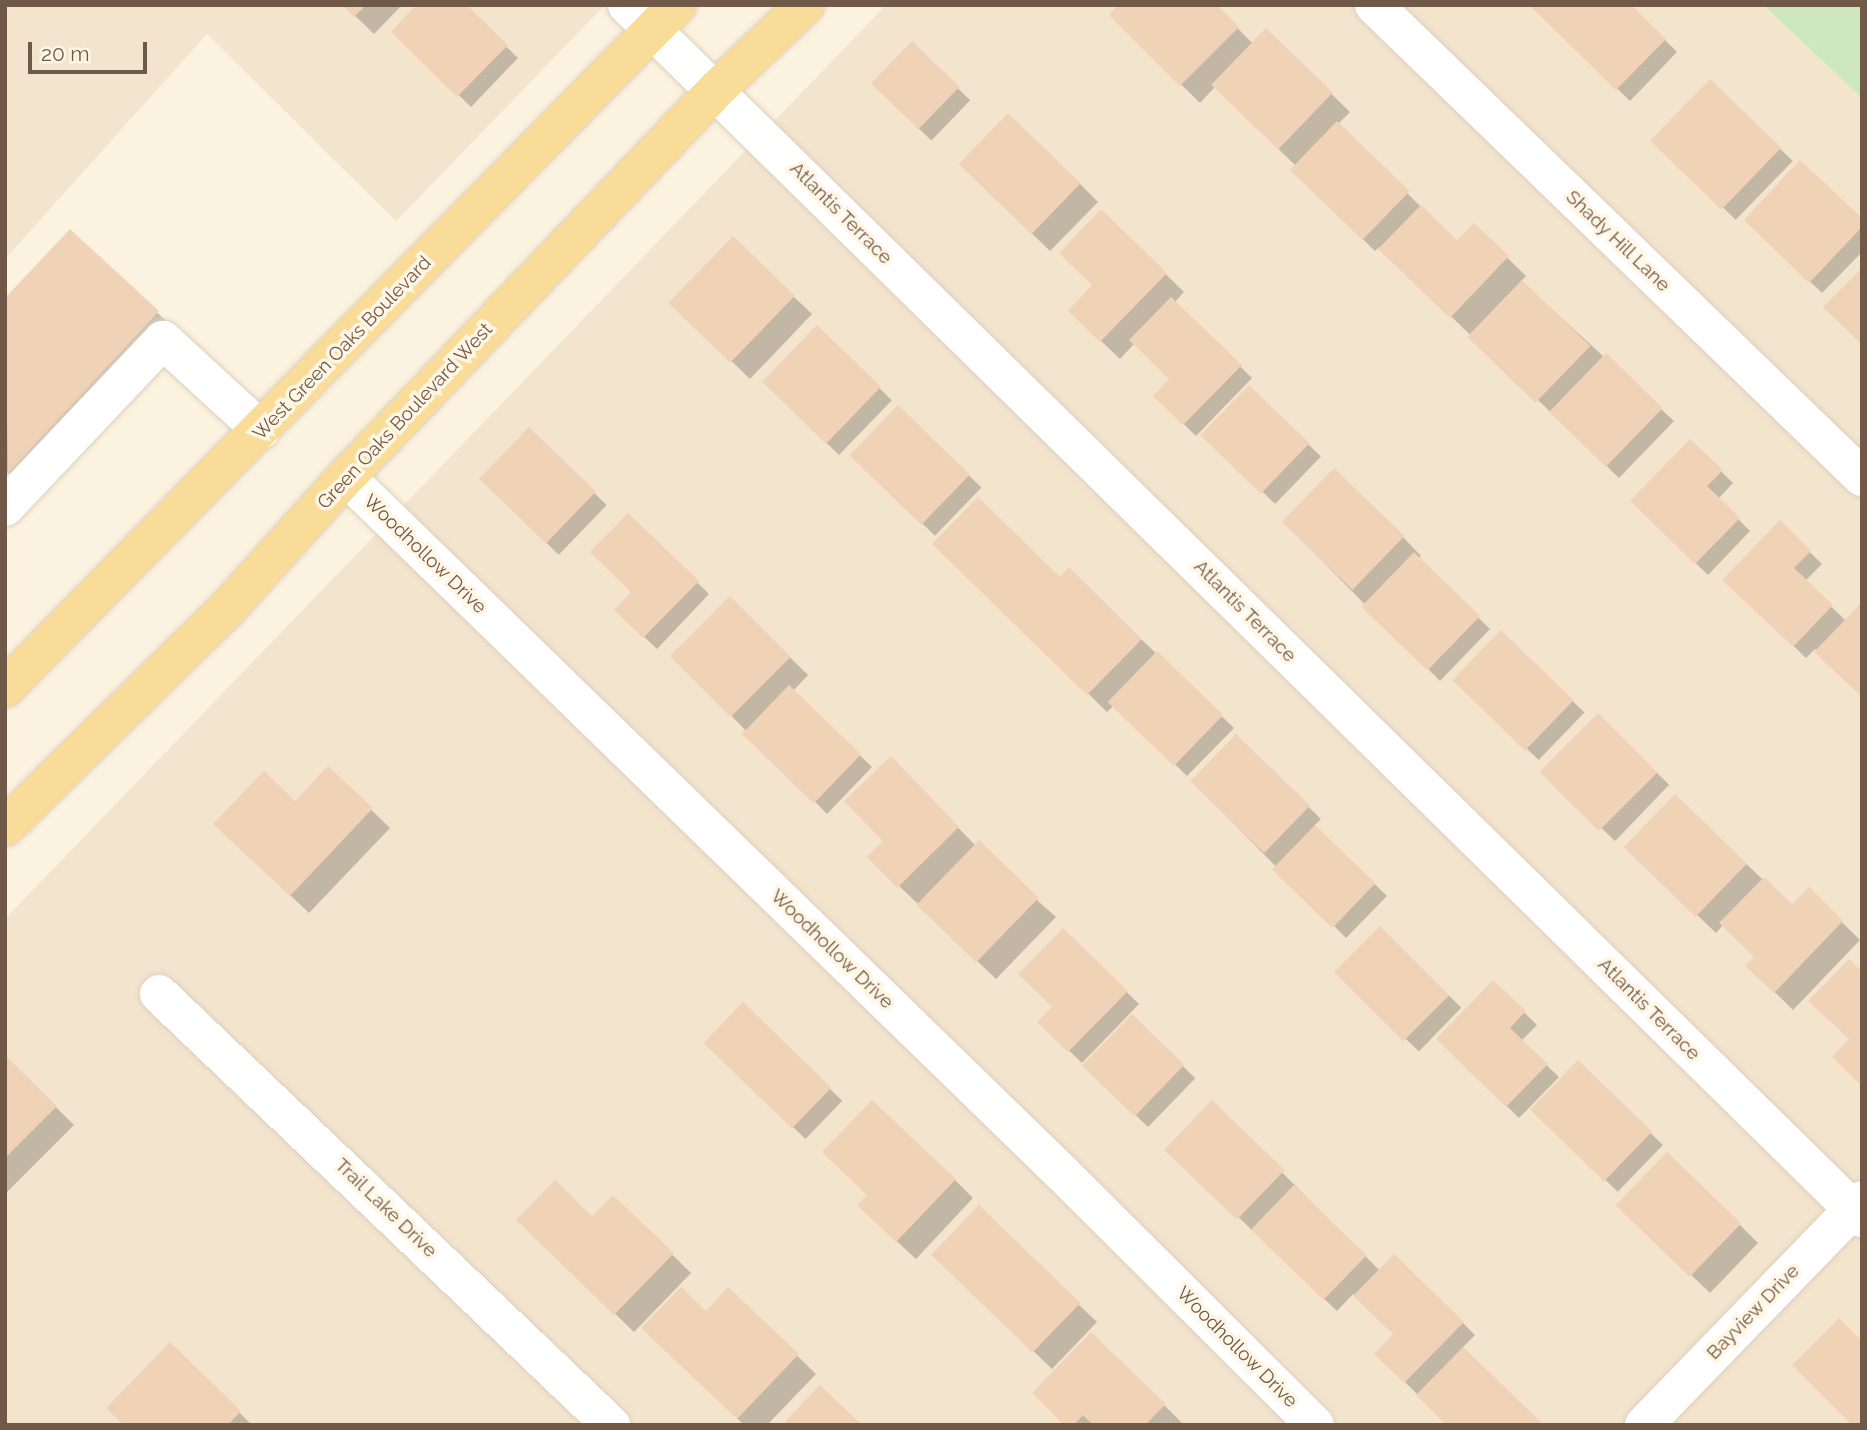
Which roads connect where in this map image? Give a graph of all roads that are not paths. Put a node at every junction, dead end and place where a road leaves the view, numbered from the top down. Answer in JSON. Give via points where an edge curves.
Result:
{"nodes":[{"id":1,"x":805,"y":5,"type":"edge"},
{"id":2,"x":1374,"y":5,"type":"edge"},
{"id":3,"x":652,"y":13,"type":"edge"},
{"id":4,"x":716,"y":90,"type":"junction"},
{"id":5,"x":261,"y":430,"type":"junction"},
{"id":6,"x":346,"y":477,"type":"junction"},
{"id":7,"x":1862,"y":477,"type":"edge"},
{"id":8,"x":5,"y":507,"type":"edge"},
{"id":9,"x":5,"y":688,"type":"edge"},
{"id":10,"x":5,"y":827,"type":"edge"},
{"id":11,"x":159,"y":994,"type":"dead end"},
{"id":12,"x":1859,"y":1209,"type":"edge"},
{"id":13,"x":611,"y":1425,"type":"edge"},
{"id":14,"x":1315,"y":1425,"type":"edge"},
{"id":15,"x":1644,"y":1425,"type":"edge"}],
"edges":[{"from":1,"to":4,"type":"main road","name":"Green Oaks Boulevard West"},
{"from":2,"to":7,"type":"street","name":"Shady Hill Lane"},
{"from":3,"to":4,"type":"street","name":"Atlantis Terrace"},
{"from":3,"to":5,"type":"main road","name":"West Green Oaks Boulevard"},
{"from":4,"to":6,"type":"main road","name":"Green Oaks Boulevard West"},
{"from":4,"to":12,"type":"street","name":"Atlantis Terrace"},
{"from":5,"to":8,"type":"street","via":[[163,340]]},
{"from":5,"to":9,"type":"main road","name":"West Green Oaks Boulevard"},
{"from":6,"to":10,"type":"main road","name":"Green Oaks Boulevard West","via":[[227,609]]},
{"from":6,"to":14,"type":"street","name":"Woodhollow Drive"},
{"from":11,"to":13,"type":"street","name":"Trail Lake Drive"},
{"from":12,"to":15,"type":"street","name":"Bayview Drive"}]}
